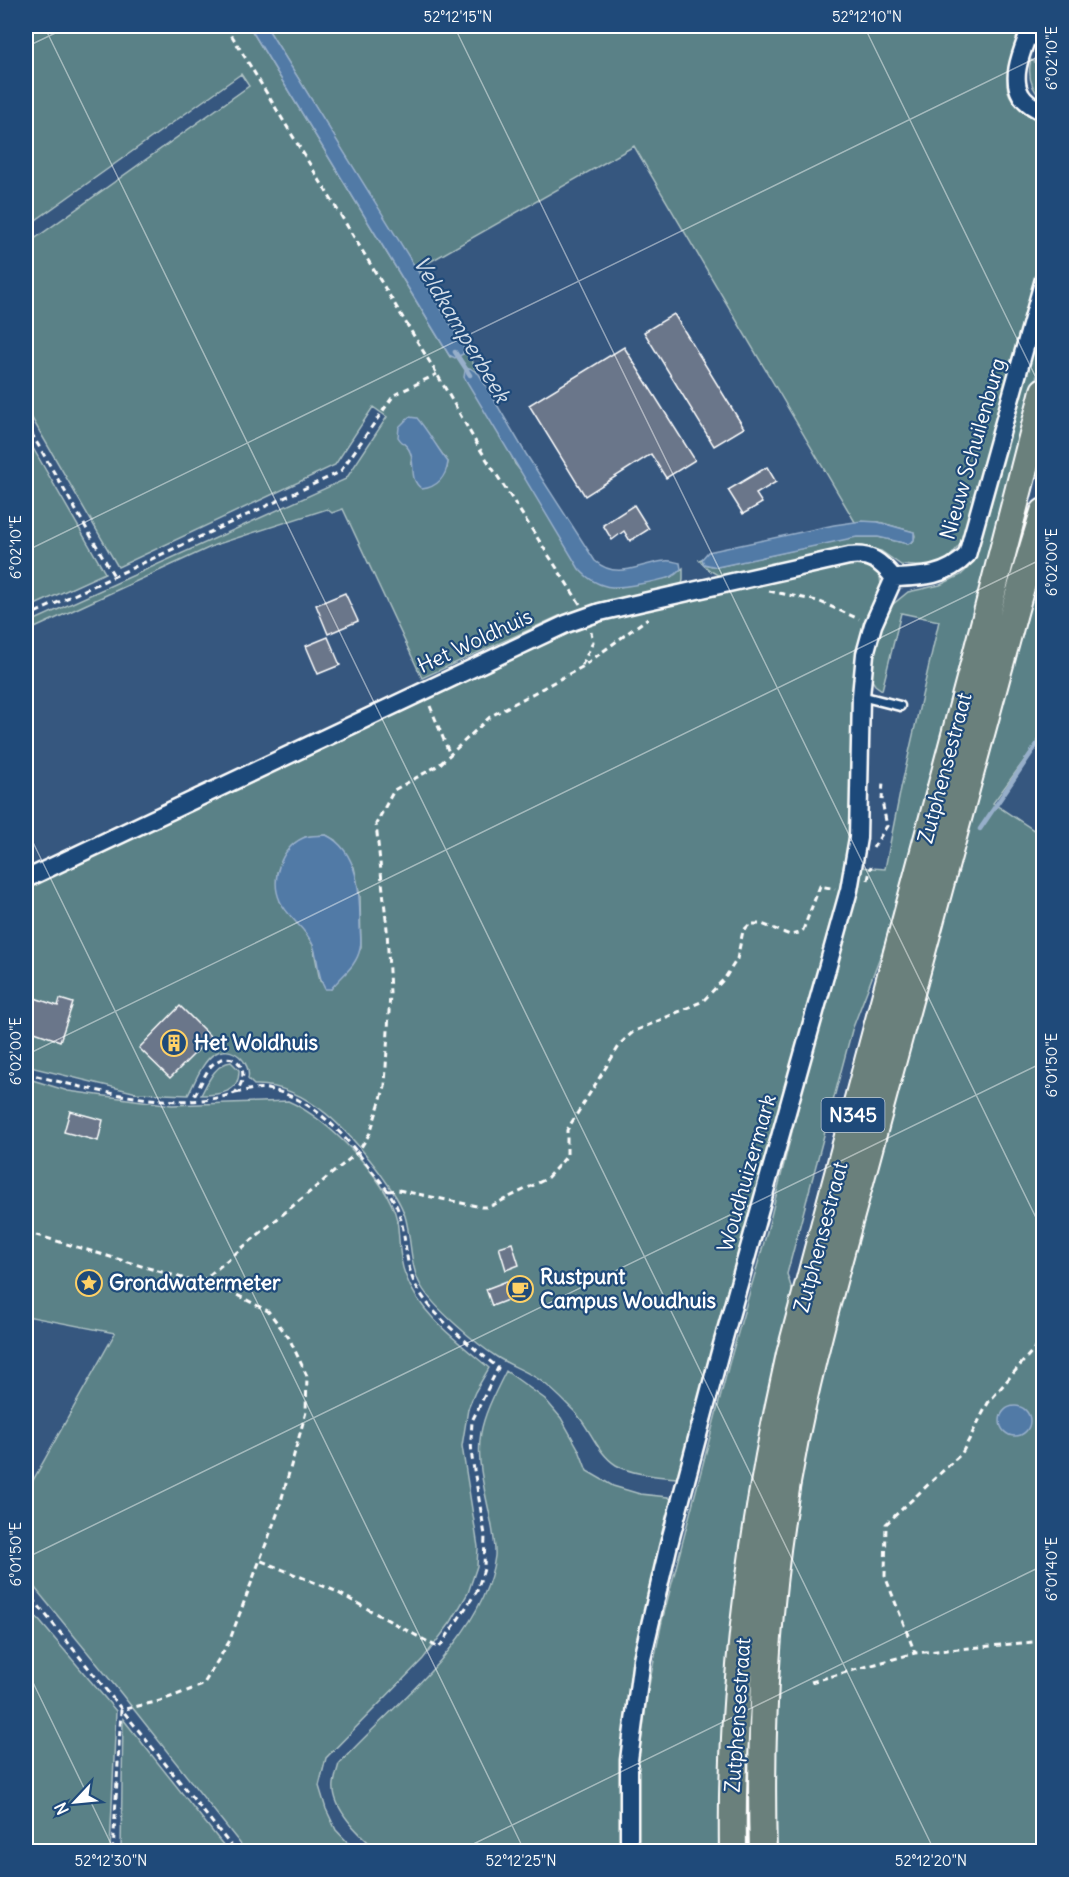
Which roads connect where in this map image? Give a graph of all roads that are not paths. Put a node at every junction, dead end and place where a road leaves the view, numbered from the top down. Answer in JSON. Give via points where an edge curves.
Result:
{"nodes":[{"id":1,"x":1034,"y":33,"type":"edge"},
{"id":2,"x":1044,"y":113,"type":"edge"},
{"id":3,"x":1044,"y":279,"type":"edge"},
{"id":4,"x":1044,"y":391,"type":"edge"},
{"id":5,"x":1044,"y":512,"type":"edge"},
{"id":6,"x":894,"y":578,"type":"junction"},
{"id":7,"x":861,"y":696,"type":"junction"},
{"id":8,"x":900,"y":706,"type":"dead end"},
{"id":9,"x":26,"y":879,"type":"edge"},
{"id":10,"x":629,"y":1851,"type":"edge"},
{"id":11,"x":733,"y":1851,"type":"edge"},
{"id":12,"x":763,"y":1851,"type":"edge"}],
"edges":[{"from":1,"to":2,"type":"street","via":[[1018,71],[1017,84],[1021,96]]},
{"from":3,"to":6,"type":"street","name":"Nieuw Schuilenburg","via":[[967,555],[955,567],[941,572]]},
{"from":4,"to":11,"type":"main road","name":"Zutphensestraat","number":"N345","via":[[771,1437],[740,1653],[733,1757]]},
{"from":5,"to":12,"type":"main road","name":"Zutphensestraat","number":"N345","via":[[887,1079],[795,1441],[766,1648]]},
{"from":6,"to":7,"type":"street","name":"Woudhuizermark","via":[[873,624]]},
{"from":6,"to":9,"type":"street","name":"Het Woldhuis","via":[[878,560],[853,555],[587,616]]},
{"from":7,"to":8,"type":"lane"},
{"from":7,"to":10,"type":"street","name":"Woudhuizermark","via":[[858,838],[849,890],[717,1364],[642,1659],[629,1760]]}]}
